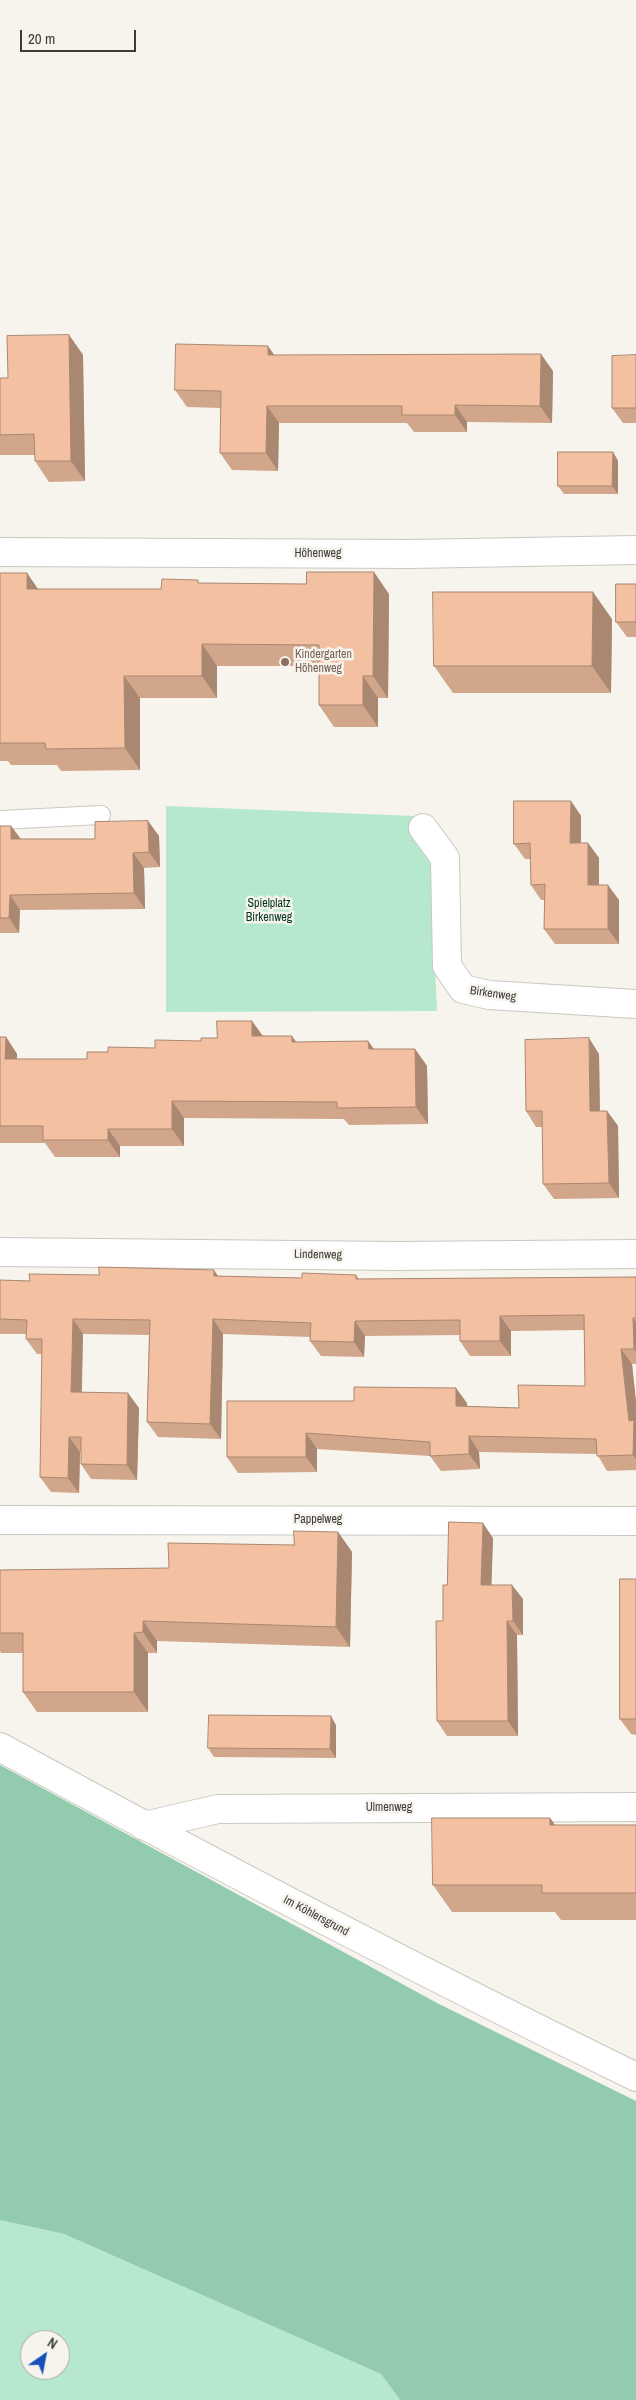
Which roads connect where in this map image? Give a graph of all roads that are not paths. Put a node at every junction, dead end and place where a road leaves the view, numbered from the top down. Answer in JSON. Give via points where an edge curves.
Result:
{"nodes":[{"id":1,"x":636,"y":550,"type":"edge"},
{"id":2,"x":0,"y":552,"type":"edge"},
{"id":3,"x":101,"y":815,"type":"dead end"},
{"id":4,"x":0,"y":820,"type":"edge"},
{"id":5,"x":423,"y":828,"type":"dead end"},
{"id":6,"x":636,"y":1004,"type":"edge"},
{"id":7,"x":0,"y":1252,"type":"edge"},
{"id":8,"x":636,"y":1254,"type":"edge"},
{"id":9,"x":0,"y":1520,"type":"edge"},
{"id":10,"x":636,"y":1521,"type":"edge"},
{"id":11,"x":0,"y":1747,"type":"edge"},
{"id":12,"x":636,"y":1807,"type":"edge"},
{"id":13,"x":144,"y":1826,"type":"junction"},
{"id":14,"x":636,"y":2077,"type":"edge"}],
"edges":[{"from":1,"to":2,"type":"street","name":"Höhenweg","via":[[410,554]]},
{"from":3,"to":4,"type":"lane"},
{"from":5,"to":6,"type":"street","name":"Birkenweg","via":[[445,858],[447,966],[464,989],[490,996]]},
{"from":7,"to":8,"type":"street","name":"Lindenweg","via":[[396,1256]]},
{"from":9,"to":10,"type":"street","name":"Pappelweg"},
{"from":11,"to":13,"type":"street","name":"Im Köhlersgrund"},
{"from":12,"to":13,"type":"street","name":"Ulmenweg","via":[[218,1808]]},
{"from":13,"to":14,"type":"street","name":"Im Köhlersgrund","via":[[444,1984]]}]}
